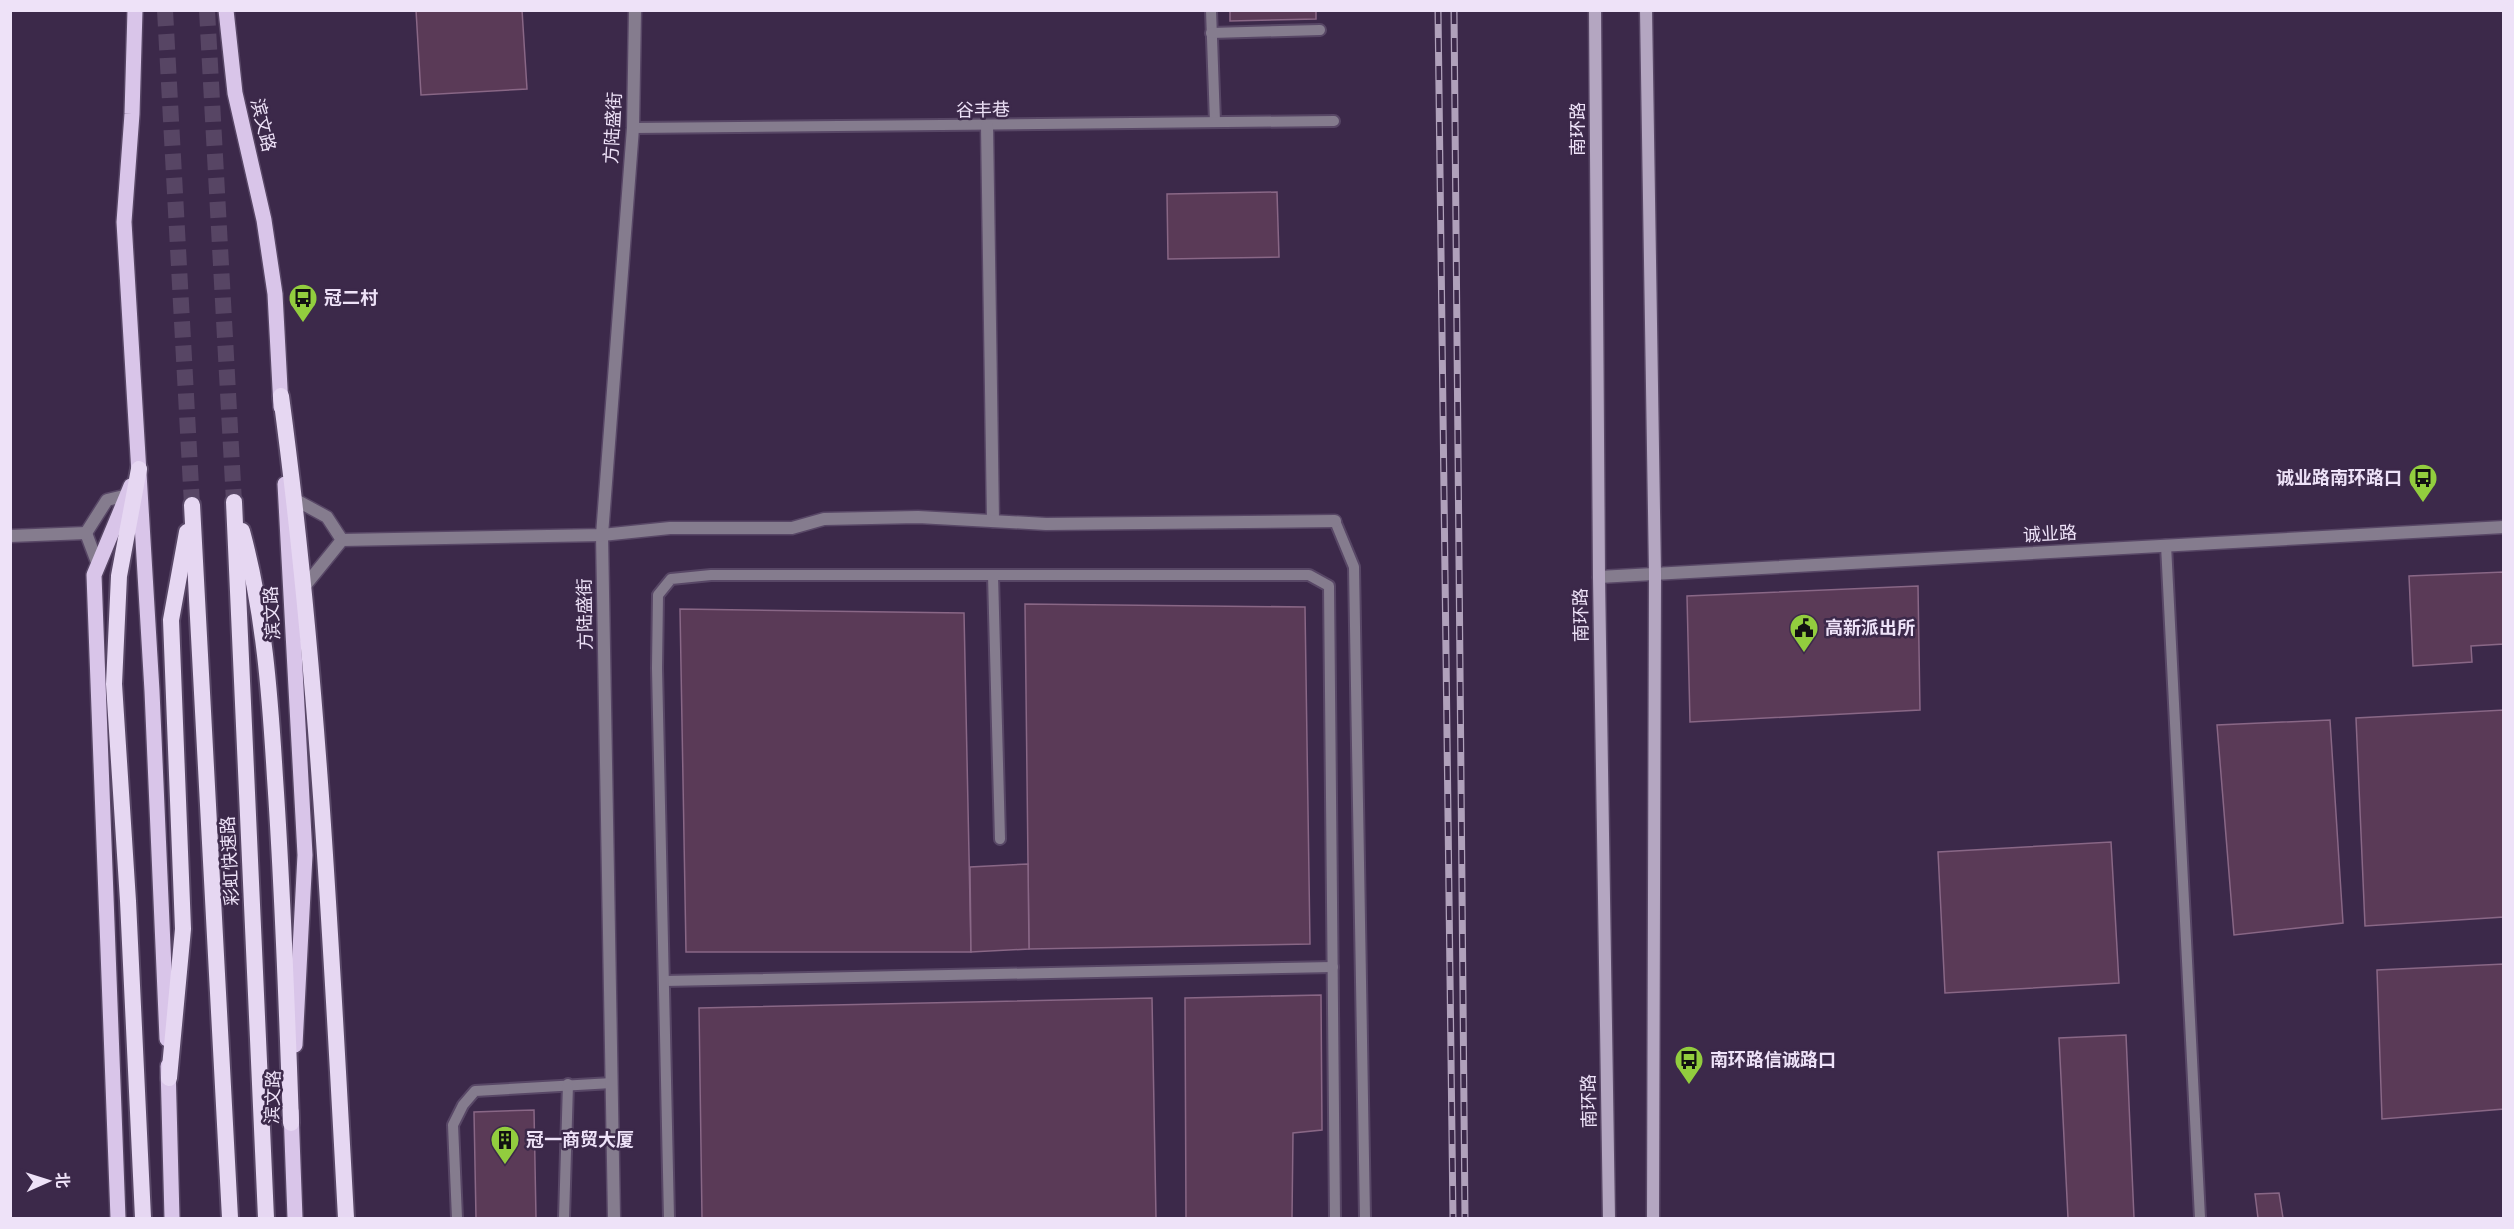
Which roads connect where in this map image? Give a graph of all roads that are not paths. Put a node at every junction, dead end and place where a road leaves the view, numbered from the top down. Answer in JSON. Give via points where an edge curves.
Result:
{"nodes":[{"id":1,"x":135,"y":10,"type":"edge"},
{"id":2,"x":226,"y":10,"type":"edge"},
{"id":3,"x":635,"y":10,"type":"edge"},
{"id":4,"x":1211,"y":10,"type":"edge"},
{"id":5,"x":1595,"y":10,"type":"edge"},
{"id":6,"x":1646,"y":10,"type":"edge"},
{"id":7,"x":1320,"y":30,"type":"dead end"},
{"id":8,"x":1211,"y":33,"type":"junction"},
{"id":9,"x":1334,"y":121,"type":"dead end"},
{"id":10,"x":1215,"y":122,"type":"junction"},
{"id":11,"x":987,"y":126,"type":"junction"},
{"id":12,"x":633,"y":128,"type":"junction"},
{"id":13,"x":280,"y":396,"type":"junction"},
{"id":14,"x":139,"y":470,"type":"junction"},
{"id":15,"x":128,"y":495,"type":"junction"},
{"id":16,"x":294,"y":499,"type":"junction"},
{"id":17,"x":1335,"y":520,"type":"joint"},
{"id":18,"x":993,"y":521,"type":"junction"},
{"id":19,"x":2504,"y":527,"type":"edge"},
{"id":20,"x":86,"y":533,"type":"junction"},
{"id":21,"x":602,"y":535,"type":"junction"},
{"id":22,"x":10,"y":536,"type":"edge"},
{"id":23,"x":342,"y":540,"type":"junction"},
{"id":24,"x":2166,"y":545,"type":"junction"},
{"id":25,"x":98,"y":565,"type":"junction"},
{"id":26,"x":1655,"y":574,"type":"junction"},
{"id":27,"x":993,"y":575,"type":"junction"},
{"id":28,"x":1599,"y":577,"type":"junction"},
{"id":29,"x":304,"y":587,"type":"junction"},
{"id":30,"x":1000,"y":839,"type":"dead end"},
{"id":31,"x":1333,"y":967,"type":"junction"},
{"id":32,"x":664,"y":981,"type":"junction"},
{"id":33,"x":169,"y":1078,"type":"junction"},
{"id":34,"x":612,"y":1083,"type":"junction"},
{"id":35,"x":567,"y":1084,"type":"junction"},
{"id":36,"x":291,"y":1123,"type":"junction"},
{"id":37,"x":118,"y":1218,"type":"edge"},
{"id":38,"x":143,"y":1218,"type":"edge"},
{"id":39,"x":172,"y":1218,"type":"edge"},
{"id":40,"x":230,"y":1218,"type":"edge"},
{"id":41,"x":266,"y":1218,"type":"edge"},
{"id":42,"x":295,"y":1218,"type":"edge"},
{"id":43,"x":346,"y":1218,"type":"edge"},
{"id":44,"x":457,"y":1218,"type":"edge"},
{"id":45,"x":564,"y":1218,"type":"edge"},
{"id":46,"x":614,"y":1218,"type":"edge"},
{"id":47,"x":669,"y":1218,"type":"edge"},
{"id":48,"x":1335,"y":1218,"type":"edge"},
{"id":49,"x":1365,"y":1218,"type":"edge"},
{"id":50,"x":1609,"y":1218,"type":"edge"},
{"id":51,"x":1653,"y":1218,"type":"edge"},
{"id":52,"x":2200,"y":1218,"type":"edge"}],
"edges":[{"from":1,"to":14,"type":"main road","via":[[124,222]]},
{"from":2,"to":13,"type":"main road","name":"滨文路","via":[[235,93],[260,200],[275,294]]},
{"from":3,"to":12,"type":"street","name":"方陆盛街"},
{"from":4,"to":8,"type":"lane"},
{"from":5,"to":28,"type":"main road","name":"南环路"},
{"from":6,"to":26,"type":"main road"},
{"from":7,"to":8,"type":"lane"},
{"from":8,"to":10,"type":"lane"},
{"from":9,"to":10,"type":"lane","name":"谷丰巷"},
{"from":10,"to":11,"type":"lane","name":"谷丰巷"},
{"from":11,"to":12,"type":"lane","name":"谷丰巷"},
{"from":11,"to":18,"type":"street"},
{"from":12,"to":21,"type":"street","name":"方陆盛街"},
{"from":13,"to":16,"type":"highway"},
{"from":13,"to":36,"type":"main road","name":"滨文路","via":[[304,855]]},
{"from":14,"to":15,"type":"main road"},
{"from":14,"to":33,"type":"main road"},
{"from":14,"to":38,"type":"highway","via":[[119,576],[114,684]]},
{"from":15,"to":20,"type":"street","via":[[107,500]]},
{"from":15,"to":25,"type":"main road"},
{"from":16,"to":23,"type":"street","via":[[327,517]]},
{"from":16,"to":29,"type":"highway"},
{"from":17,"to":18,"type":"street","via":[[1046,524]]},
{"from":17,"to":49,"type":"lane","via":[[1354,567]]},
{"from":18,"to":21,"type":"street","via":[[918,517],[824,519],[792,528],[670,528]]},
{"from":19,"to":24,"type":"street","name":"诚业路"},
{"from":20,"to":22,"type":"street"},
{"from":20,"to":25,"type":"street"},
{"from":21,"to":23,"type":"street"},
{"from":21,"to":34,"type":"street","name":"方陆盛街"},
{"from":23,"to":29,"type":"street"},
{"from":24,"to":26,"type":"street","name":"诚业路"},
{"from":24,"to":52,"type":"lane"},
{"from":25,"to":37,"type":"main road","via":[[94,587]]},
{"from":26,"to":28,"type":"street","name":"诚业路"},
{"from":26,"to":51,"type":"main road"},
{"from":27,"to":30,"type":"lane"},
{"from":27,"to":31,"type":"lane","via":[[1309,575],[1329,586]]},
{"from":27,"to":32,"type":"lane","via":[[711,575],[671,579],[658,595]]},
{"from":28,"to":50,"type":"main road","name":"南环路"},
{"from":29,"to":43,"type":"highway","via":[[328,900]]},
{"from":31,"to":32,"type":"lane"},
{"from":31,"to":48,"type":"lane"},
{"from":32,"to":47,"type":"lane"},
{"from":33,"to":39,"type":"main road"},
{"from":33,"to":40,"type":"highway","name":"彩虹快速路","via":[[183,929],[171,620],[192,505]]},
{"from":34,"to":35,"type":"lane"},
{"from":34,"to":46,"type":"street","name":"方陆盛街"},
{"from":35,"to":44,"type":"lane","via":[[475,1091],[463,1105],[453,1125]]},
{"from":35,"to":45,"type":"lane"},
{"from":36,"to":41,"type":"highway","name":"彩虹快速路","via":[[281,864],[268,673],[254,574],[234,502]]},
{"from":36,"to":42,"type":"main road","name":"滨文路"}]}
